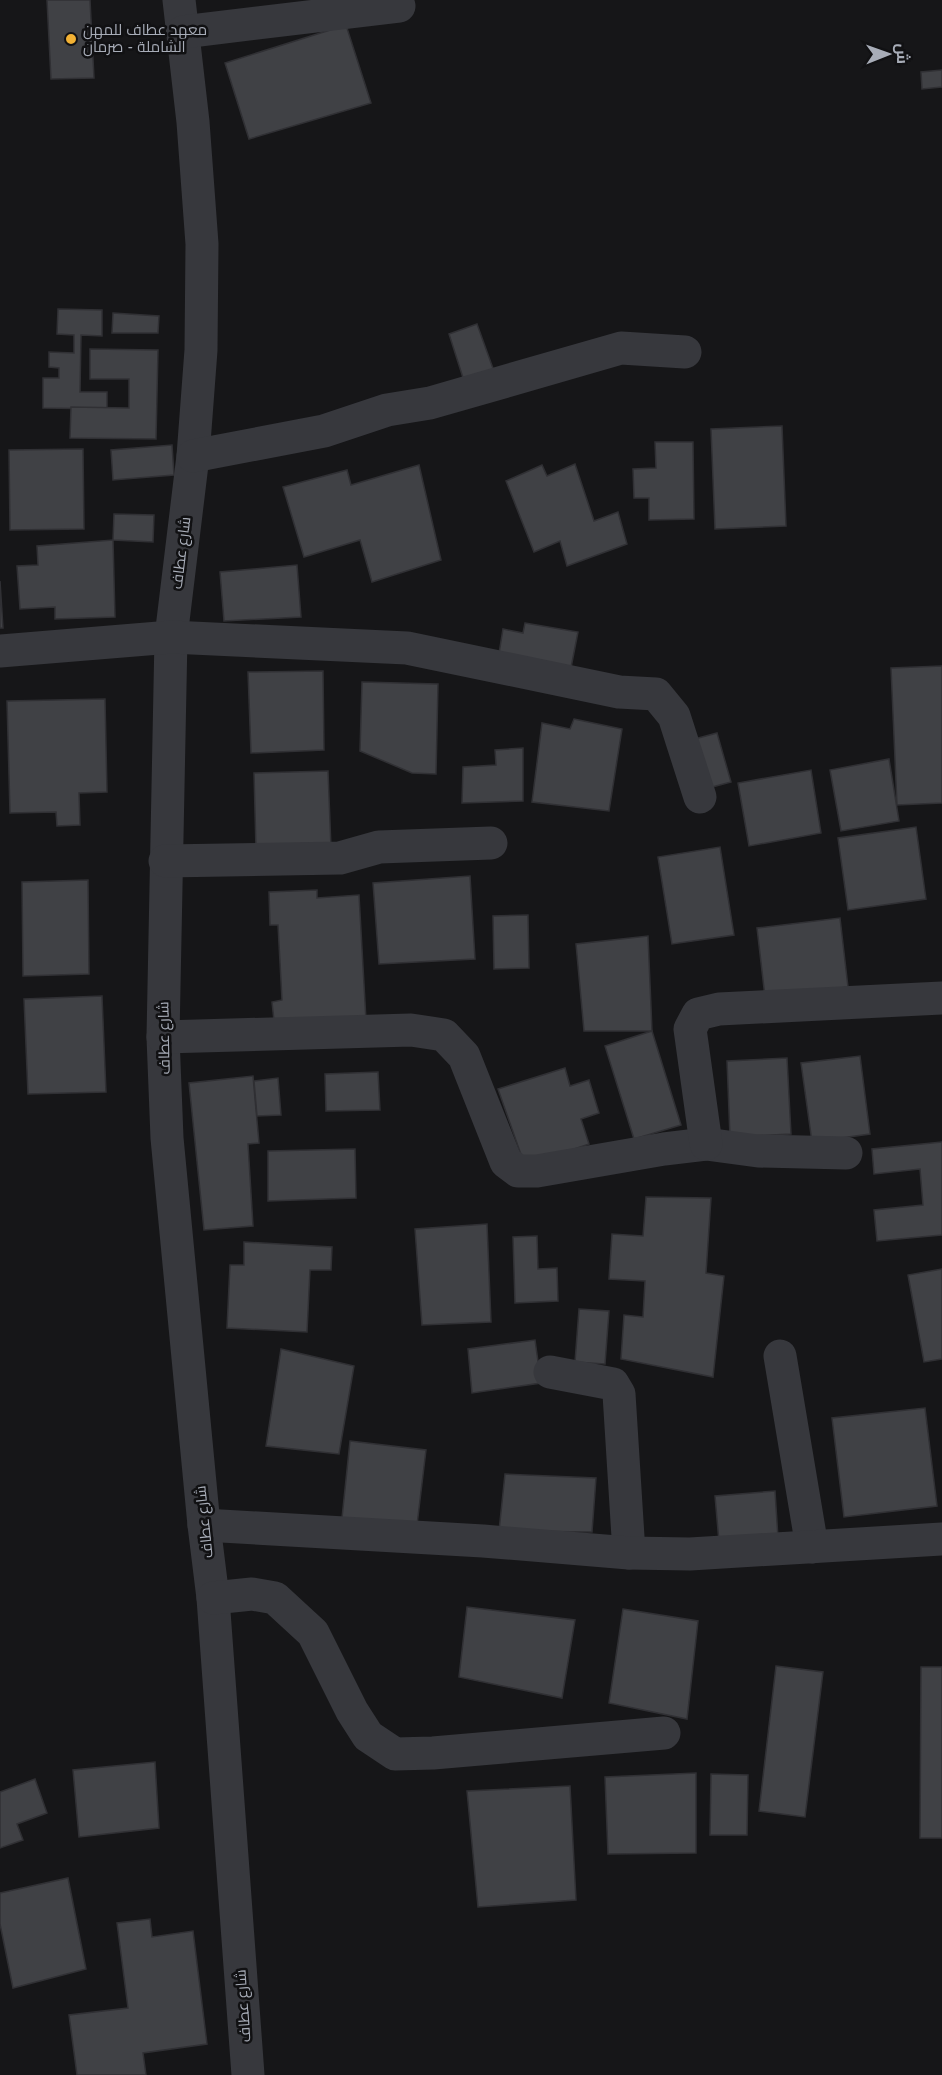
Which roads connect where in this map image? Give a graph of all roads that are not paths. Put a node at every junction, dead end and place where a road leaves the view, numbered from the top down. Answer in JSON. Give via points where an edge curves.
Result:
{"nodes":[{"id":1,"x":399,"y":6,"type":"dead end"},
{"id":2,"x":181,"y":16,"type":"edge"},
{"id":3,"x":685,"y":352,"type":"dead end"},
{"id":4,"x":193,"y":456,"type":"junction"},
{"id":5,"x":171,"y":637,"type":"junction"},
{"id":6,"x":0,"y":651,"type":"edge"},
{"id":7,"x":700,"y":797,"type":"dead end"},
{"id":8,"x":491,"y":843,"type":"dead end"},
{"id":9,"x":165,"y":861,"type":"junction"},
{"id":10,"x":942,"y":998,"type":"edge"},
{"id":11,"x":163,"y":1037,"type":"junction"},
{"id":12,"x":706,"y":1144,"type":"junction"},
{"id":13,"x":846,"y":1153,"type":"dead end"},
{"id":14,"x":780,"y":1356,"type":"dead end"},
{"id":15,"x":550,"y":1372,"type":"dead end"},
{"id":16,"x":204,"y":1525,"type":"junction"},
{"id":17,"x":942,"y":1539,"type":"edge"},
{"id":18,"x":812,"y":1547,"type":"junction"},
{"id":19,"x":629,"y":1552,"type":"junction"},
{"id":20,"x":213,"y":1598,"type":"junction"},
{"id":21,"x":664,"y":1733,"type":"dead end"},
{"id":22,"x":248,"y":2075,"type":"edge"}],
"edges":[{"from":1,"to":2,"type":"street"},
{"from":2,"to":4,"type":"street","name":"شارع عطاف","via":[[202,244],[201,350]]},
{"from":3,"to":4,"type":"street","via":[[621,348],[430,403],[387,410],[324,431]]},
{"from":4,"to":5,"type":"street","name":"شارع عطاف"},
{"from":5,"to":6,"type":"street"},
{"from":5,"to":7,"type":"street","via":[[407,648],[619,692],[656,694],[674,716]]},
{"from":5,"to":9,"type":"street","name":"شارع عطاف"},
{"from":8,"to":9,"type":"street","via":[[379,847],[340,858]]},
{"from":9,"to":11,"type":"street","name":"شارع عطاف"},
{"from":10,"to":12,"type":"street","via":[[719,1009],[698,1014],[690,1029]]},
{"from":11,"to":12,"type":"street","via":[[411,1030],[444,1035],[464,1056],[506,1162],[518,1171]]},
{"from":11,"to":16,"type":"street","name":"شارع عطاف","via":[[167,1138]]},
{"from":12,"to":13,"type":"street","via":[[758,1151]]},
{"from":14,"to":18,"type":"street"},
{"from":15,"to":19,"type":"street","via":[[613,1384],[619,1394]]},
{"from":16,"to":19,"type":"street"},
{"from":16,"to":20,"type":"street","name":"شارع عطاف"},
{"from":17,"to":18,"type":"street"},
{"from":18,"to":19,"type":"street","via":[[690,1554]]},
{"from":20,"to":21,"type":"street","via":[[252,1594],[275,1598],[313,1633],[368,1736],[395,1754]]},
{"from":20,"to":22,"type":"street","name":"شارع عطاف"}]}
